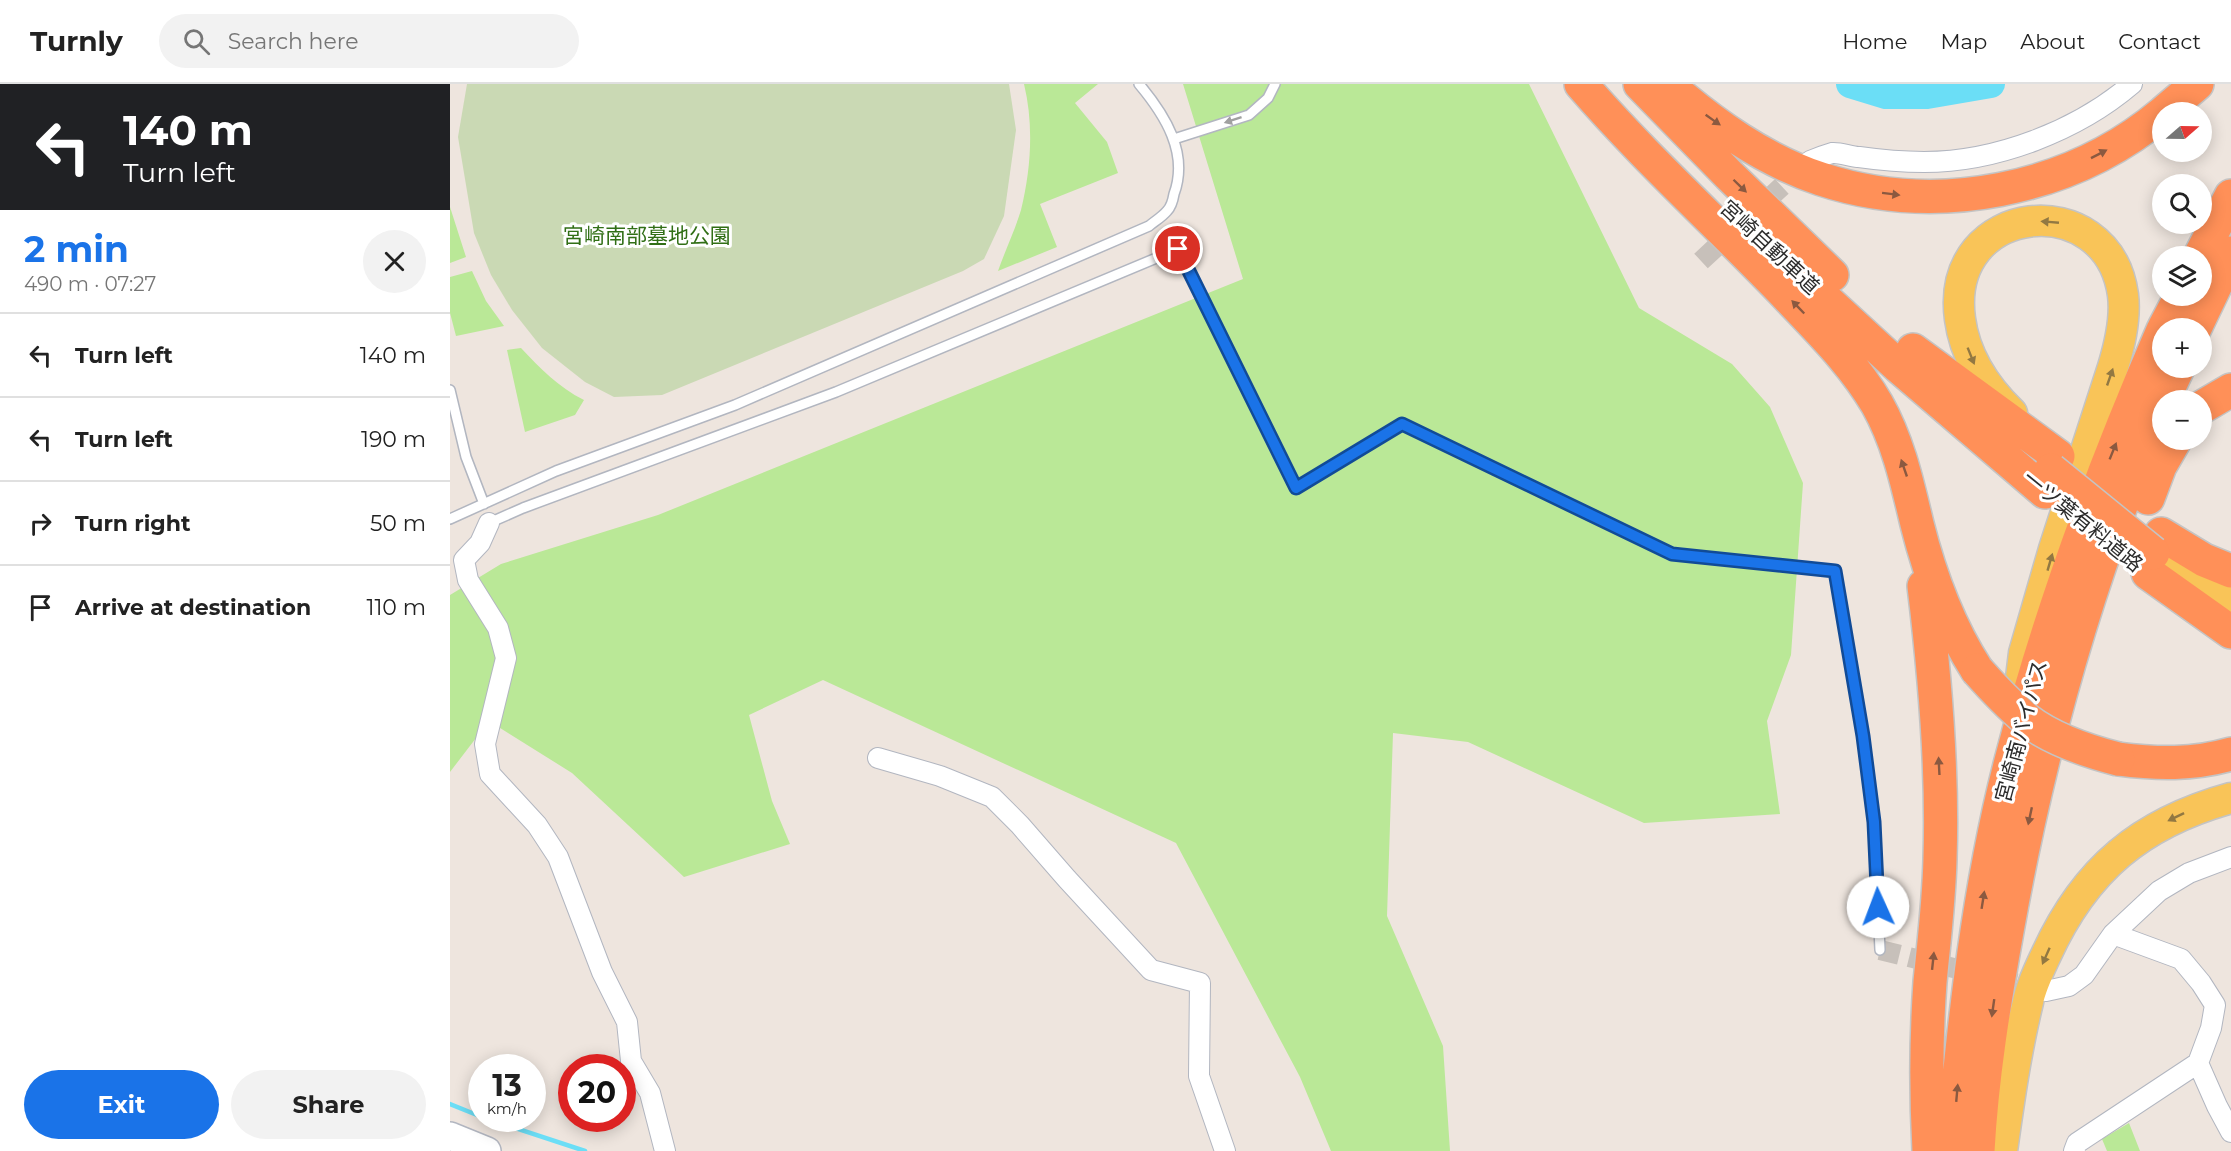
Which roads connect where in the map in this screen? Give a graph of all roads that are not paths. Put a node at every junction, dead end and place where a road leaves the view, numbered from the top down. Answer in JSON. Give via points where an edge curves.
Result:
{"nodes":[{"id":1,"x":1139,"y":84,"type":"edge"},
{"id":2,"x":1275,"y":84,"type":"edge"},
{"id":3,"x":1581,"y":84,"type":"edge"},
{"id":4,"x":1607,"y":84,"type":"edge"},
{"id":5,"x":1640,"y":84,"type":"edge"},
{"id":6,"x":1667,"y":84,"type":"edge"},
{"id":7,"x":2132,"y":84,"type":"edge"},
{"id":8,"x":2197,"y":84,"type":"edge"},
{"id":9,"x":2176,"y":102,"type":"edge"},
{"id":10,"x":2152,"y":121,"type":"edge"},
{"id":11,"x":1174,"y":139,"type":"junction"},
{"id":12,"x":1810,"y":160,"type":"tunnel mouth"},
{"id":13,"x":2231,"y":196,"type":"edge"},
{"id":14,"x":2205,"y":246,"type":"edge"},
{"id":15,"x":2231,"y":253,"type":"edge"},
{"id":16,"x":2200,"y":318,"type":"edge"},
{"id":17,"x":1913,"y":350,"type":"junction"},
{"id":18,"x":2152,"y":356,"type":"edge"},
{"id":19,"x":450,"y":390,"type":"edge"},
{"id":20,"x":2231,"y":390,"type":"edge"},
{"id":21,"x":1948,"y":395,"type":"junction"},
{"id":22,"x":2212,"y":401,"type":"edge"},
{"id":23,"x":2152,"y":430,"type":"edge"},
{"id":24,"x":2169,"y":450,"type":"edge"},
{"id":25,"x":2052,"y":473,"type":"junction"},
{"id":26,"x":484,"y":504,"type":"junction"},
{"id":27,"x":450,"y":519,"type":"edge"},
{"id":28,"x":489,"y":523,"type":"joint"},
{"id":29,"x":1917,"y":525,"type":"junction"},
{"id":30,"x":2155,"y":551,"type":"junction"},
{"id":31,"x":2231,"y":571,"type":"edge"},
{"id":32,"x":2231,"y":598,"type":"edge"},
{"id":33,"x":2231,"y":608,"type":"edge"},
{"id":34,"x":2231,"y":632,"type":"edge"},
{"id":35,"x":2231,"y":754,"type":"edge"},
{"id":36,"x":878,"y":758,"type":"dead end"},
{"id":37,"x":2010,"y":763,"type":"junction"},
{"id":38,"x":2037,"y":785,"type":"junction"},
{"id":39,"x":2231,"y":798,"type":"edge"},
{"id":40,"x":2231,"y":857,"type":"edge"},
{"id":41,"x":2114,"y":934,"type":"junction"},
{"id":42,"x":1880,"y":950,"type":"dead end"},
{"id":43,"x":2046,"y":991,"type":"tunnel mouth"},
{"id":44,"x":2198,"y":1063,"type":"junction"},
{"id":45,"x":2231,"y":1132,"type":"edge"},
{"id":46,"x":450,"y":1136,"type":"edge"},
{"id":47,"x":487,"y":1151,"type":"edge"},
{"id":48,"x":665,"y":1151,"type":"edge"},
{"id":49,"x":1226,"y":1151,"type":"edge"},
{"id":50,"x":1929,"y":1151,"type":"edge"},
{"id":51,"x":1952,"y":1151,"type":"edge"},
{"id":52,"x":1978,"y":1151,"type":"edge"},
{"id":53,"x":2002,"y":1151,"type":"edge"},
{"id":54,"x":2074,"y":1151,"type":"edge"}],
"edges":[{"from":1,"to":11,"type":"lane","via":[[1160,111]]},
{"from":2,"to":11,"type":"lane","one_way":true,"via":[[1268,98],[1249,115]]},
{"from":29,"to":3,"type":"highway","one_way":true,"via":[[1907,476],[1894,440],[1853,367]]},
{"from":4,"to":21,"type":"highway","name":"宮崎自動車道","via":[[1674,156],[1769,247]]},
{"from":5,"to":17,"type":"highway","name":"宮崎自動車道","one_way":true,"via":[[1823,267]]},
{"from":6,"to":10,"type":"highway","one_way":true,"via":[[1727,130],[1786,164],[1819,179],[1893,195],[1946,197],[2028,183],[2115,146]]},
{"from":7,"to":12,"type":"street","via":[[2075,123],[2023,145],[1966,158],[1924,162],[1834,153]]},
{"from":8,"to":9,"type":"highway"},
{"from":11,"to":26,"type":"lane","via":[[1179,159],[1177,186],[1169,210],[1149,226],[735,405],[556,471]]},
{"from":13,"to":14,"type":"highway"},
{"from":15,"to":16,"type":"highway"},
{"from":17,"to":21,"type":"highway","name":"宮崎自動車道"},
{"from":17,"to":25,"type":"highway"},
{"from":37,"to":18,"type":"highway","name":"宮崎南バイパス","one_way":true,"via":[[2061,592],[2102,476]]},
{"from":19,"to":26,"type":"lane","via":[[466,458]]},
{"from":20,"to":22,"type":"highway"},
{"from":21,"to":25,"type":"highway"},
{"from":23,"to":38,"type":"highway","name":"宮崎南バイパス","via":[[2097,574]]},
{"from":24,"to":38,"type":"highway","via":[[2113,582],[2066,717]]},
{"from":25,"to":30,"type":"highway","bridge":true},
{"from":37,"to":25,"type":"main road","one_way":true,"via":[[2024,653],[2116,359],[2123,310],[2123,295],[2112,262],[2088,236],[2058,222],[2023,222],[1995,233],[1966,264],[1958,296],[1961,329],[1988,387]]},
{"from":26,"to":27,"type":"lane"},
{"from":28,"to":42,"type":"lane","via":[[836,392],[1178,249],[1296,488],[1402,424],[1672,554],[1835,571],[1874,822]]},
{"from":28,"to":48,"type":"street","via":[[480,543],[465,560],[468,580],[498,628],[506,658],[485,744],[490,774],[537,825],[558,857],[602,972],[627,1022],[631,1061],[650,1093]]},
{"from":29,"to":35,"type":"highway","bridge":true,"via":[[1938,595],[1963,648],[1999,695],[2029,721],[2088,751],[2118,759],[2164,764]]},
{"from":50,"to":29,"type":"highway","one_way":true,"via":[[1927,1063],[1941,858],[1940,783],[1935,691]]},
{"from":30,"to":31,"type":"highway","via":[[2204,560]]},
{"from":30,"to":32,"type":"main road"},
{"from":30,"to":33,"type":"highway"},
{"from":30,"to":34,"type":"highway","name":"一ツ葉有料道路"},
{"from":36,"to":49,"type":"street","via":[[940,776],[992,797],[1151,970],[1200,983],[1199,1076]]},
{"from":51,"to":37,"type":"highway","name":"宮崎南バイパス","one_way":true,"via":[[1971,974]]},
{"from":38,"to":52,"type":"highway","name":"宮崎南バイパス","one_way":true,"via":[[1996,992]]},
{"from":39,"to":53,"type":"main road","one_way":true,"via":[[2171,819],[2114,856],[2090,882],[2058,929],[2028,1000]]},
{"from":40,"to":41,"type":"street","via":[[2189,873],[2159,891]]},
{"from":41,"to":43,"type":"street","via":[[2084,975],[2069,986]]},
{"from":41,"to":44,"type":"street","via":[[2181,959],[2201,983],[2215,1005]]},
{"from":44,"to":45,"type":"street"},
{"from":44,"to":54,"type":"street","via":[[2077,1143]]},
{"from":46,"to":47,"type":"main road"}]}
